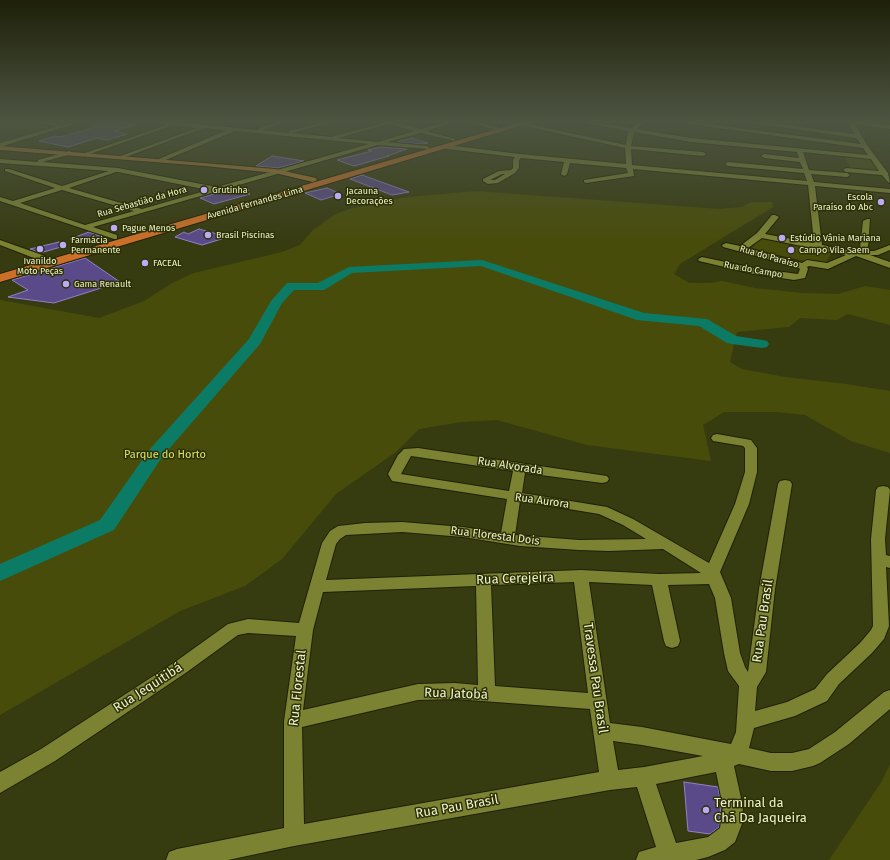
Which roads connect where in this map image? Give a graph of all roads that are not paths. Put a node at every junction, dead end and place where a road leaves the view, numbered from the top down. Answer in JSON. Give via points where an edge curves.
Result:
{"nodes":[{"id":1,"x":42,"y":161,"type":"edge"},
{"id":2,"x":172,"y":161,"type":"edge"},
{"id":3,"x":318,"y":161,"type":"edge"},
{"id":4,"x":380,"y":161,"type":"edge"},
{"id":5,"x":392,"y":161,"type":"edge"},
{"id":6,"x":518,"y":161,"type":"edge"},
{"id":7,"x":568,"y":161,"type":"edge"},
{"id":8,"x":579,"y":161,"type":"edge"},
{"id":9,"x":628,"y":161,"type":"edge"},
{"id":10,"x":660,"y":161,"type":"edge"},
{"id":11,"x":672,"y":161,"type":"edge"},
{"id":12,"x":728,"y":161,"type":"edge"},
{"id":13,"x":729,"y":161,"type":"edge"},
{"id":14,"x":765,"y":161,"type":"edge"},
{"id":15,"x":803,"y":161,"type":"edge"},
{"id":16,"x":839,"y":161,"type":"edge"},
{"id":17,"x":854,"y":161,"type":"edge"},
{"id":18,"x":877,"y":161,"type":"edge"},
{"id":19,"x":0,"y":162,"type":"edge"},
{"id":20,"x":32,"y":164,"type":"junction"},
{"id":21,"x":843,"y":164,"type":"junction"},
{"id":22,"x":588,"y":165,"type":"dead end"},
{"id":23,"x":628,"y":166,"type":"junction"},
{"id":24,"x":767,"y":167,"type":"junction"},
{"id":25,"x":8,"y":170,"type":"junction"},
{"id":26,"x":118,"y":170,"type":"junction"},
{"id":27,"x":807,"y":171,"type":"junction"},
{"id":28,"x":0,"y":172,"type":"edge"},
{"id":29,"x":281,"y":172,"type":"junction"},
{"id":30,"x":513,"y":172,"type":"junction"},
{"id":31,"x":885,"y":173,"type":"junction"},
{"id":32,"x":727,"y":175,"type":"junction"},
{"id":33,"x":768,"y":179,"type":"junction"},
{"id":34,"x":313,"y":180,"type":"junction"},
{"id":35,"x":586,"y":181,"type":"dead end"},
{"id":36,"x":890,"y":181,"type":"edge"},
{"id":37,"x":811,"y":183,"type":"junction"},
{"id":38,"x":853,"y":187,"type":"junction"},
{"id":39,"x":62,"y":188,"type":"junction"},
{"id":40,"x":218,"y":190,"type":"junction"},
{"id":41,"x":890,"y":191,"type":"edge"},
{"id":42,"x":2,"y":201,"type":"edge"},
{"id":43,"x":14,"y":203,"type":"junction"},
{"id":44,"x":142,"y":211,"type":"junction"},
{"id":45,"x":775,"y":217,"type":"dead end"},
{"id":46,"x":867,"y":221,"type":"dead end"},
{"id":47,"x":86,"y":227,"type":"junction"},
{"id":48,"x":760,"y":235,"type":"junction"},
{"id":49,"x":114,"y":237,"type":"junction"},
{"id":50,"x":0,"y":242,"type":"edge"},
{"id":51,"x":726,"y":245,"type":"dead end"},
{"id":52,"x":818,"y":246,"type":"junction"},
{"id":53,"x":890,"y":247,"type":"edge"},
{"id":54,"x":742,"y":249,"type":"junction"},
{"id":55,"x":854,"y":254,"type":"junction"},
{"id":56,"x":866,"y":255,"type":"junction"},
{"id":57,"x":42,"y":258,"type":"junction"},
{"id":58,"x":702,"y":259,"type":"dead end"},
{"id":59,"x":890,"y":265,"type":"edge"},
{"id":60,"x":0,"y":269,"type":"edge"},
{"id":61,"x":802,"y":271,"type":"junction"},
{"id":62,"x":0,"y":278,"type":"edge"},
{"id":63,"x":717,"y":438,"type":"dead end"},
{"id":64,"x":418,"y":452,"type":"joint"},
{"id":65,"x":520,"y":467,"type":"junction"},
{"id":66,"x":602,"y":479,"type":"dead end"},
{"id":67,"x":785,"y":484,"type":"dead end"},
{"id":68,"x":883,"y":490,"type":"dead end"},
{"id":69,"x":514,"y":497,"type":"junction"},
{"id":70,"x":885,"y":514,"type":"edge"},
{"id":71,"x":507,"y":538,"type":"junction"},
{"id":72,"x":329,"y":543,"type":"joint"},
{"id":73,"x":666,"y":544,"type":"junction"},
{"id":74,"x":884,"y":560,"type":"edge"},
{"id":75,"x":713,"y":575,"type":"junction"},
{"id":76,"x":581,"y":576,"type":"junction"},
{"id":77,"x":483,"y":580,"type":"junction"},
{"id":78,"x":659,"y":580,"type":"junction"},
{"id":79,"x":316,"y":586,"type":"junction"},
{"id":80,"x":305,"y":630,"type":"junction"},
{"id":81,"x":672,"y":641,"type":"dead end"},
{"id":82,"x":748,"y":684,"type":"junction"},
{"id":83,"x":487,"y":694,"type":"junction"},
{"id":84,"x":890,"y":698,"type":"edge"},
{"id":85,"x":598,"y":702,"type":"junction"},
{"id":86,"x":293,"y":721,"type":"junction"},
{"id":87,"x":747,"y":722,"type":"junction"},
{"id":88,"x":602,"y":731,"type":"junction"},
{"id":89,"x":730,"y":758,"type":"junction"},
{"id":90,"x":644,"y":776,"type":"junction"},
{"id":91,"x":610,"y":780,"type":"junction"},
{"id":92,"x":0,"y":783,"type":"edge"},
{"id":93,"x":294,"y":836,"type":"junction"},
{"id":94,"x":657,"y":858,"type":"edge"},
{"id":95,"x":177,"y":860,"type":"edge"}],
"edges":[{"from":1,"to":20,"type":"street"},
{"from":2,"to":29,"type":"main road"},
{"from":3,"to":29,"type":"street","name":"Rua Sebastião da Hora"},
{"from":4,"to":34,"type":"highway","name":"Avenida Fernandes Lima"},
{"from":5,"to":62,"type":"highway","name":"Avenida Fernandes Lima"},
{"from":6,"to":30,"type":"street"},
{"from":7,"to":22,"type":"street","via":[[564,171]]},
{"from":8,"to":23,"type":"street"},
{"from":9,"to":23,"type":"street"},
{"from":10,"to":23,"type":"street"},
{"from":11,"to":32,"type":"street"},
{"from":12,"to":32,"type":"street"},
{"from":13,"to":24,"type":"street"},
{"from":14,"to":24,"type":"street"},
{"from":15,"to":27,"type":"street"},
{"from":16,"to":21,"type":"street"},
{"from":17,"to":21,"type":"street"},
{"from":18,"to":31,"type":"street"},
{"from":19,"to":20,"type":"street"},
{"from":20,"to":25,"type":"street"},
{"from":20,"to":26,"type":"street"},
{"from":21,"to":27,"type":"street"},
{"from":21,"to":31,"type":"street"},
{"from":21,"to":38,"type":"street"},
{"from":23,"to":35,"type":"street","via":[[631,174]]},
{"from":24,"to":27,"type":"street"},
{"from":24,"to":33,"type":"street"},
{"from":25,"to":28,"type":"street"},
{"from":25,"to":39,"type":"street"},
{"from":26,"to":39,"type":"street"},
{"from":26,"to":40,"type":"street"},
{"from":27,"to":37,"type":"street"},
{"from":29,"to":34,"type":"main road"},
{"from":29,"to":40,"type":"street","name":"Rua Sebastião da Hora"},
{"from":30,"to":30,"type":"street","via":[[501,172],[485,180],[496,182]]},
{"from":31,"to":36,"type":"street"},
{"from":32,"to":33,"type":"street"},
{"from":33,"to":37,"type":"street"},
{"from":34,"to":49,"type":"highway","name":"Avenida Fernandes Lima"},
{"from":37,"to":38,"type":"street"},
{"from":37,"to":52,"type":"street"},
{"from":38,"to":41,"type":"street"},
{"from":39,"to":43,"type":"street"},
{"from":39,"to":44,"type":"street"},
{"from":40,"to":44,"type":"street","name":"Rua Sebastião da Hora"},
{"from":42,"to":43,"type":"street"},
{"from":43,"to":47,"type":"street"},
{"from":44,"to":47,"type":"street","name":"Rua Sebastião da Hora"},
{"from":45,"to":48,"type":"street"},
{"from":46,"to":56,"type":"street","via":[[864,248]]},
{"from":47,"to":49,"type":"street"},
{"from":48,"to":52,"type":"street"},
{"from":48,"to":54,"type":"street"},
{"from":49,"to":57,"type":"highway","name":"Avenida Fernandes Lima"},
{"from":50,"to":57,"type":"street"},
{"from":51,"to":54,"type":"street","name":"Rua do Paraíso"},
{"from":52,"to":55,"type":"street"},
{"from":53,"to":56,"type":"street"},
{"from":54,"to":61,"type":"street","name":"Rua do Paraíso"},
{"from":55,"to":56,"type":"street"},
{"from":55,"to":61,"type":"street","name":"Rua do Campo","via":[[828,266],[807,263]]},
{"from":56,"to":59,"type":"street"},
{"from":57,"to":60,"type":"highway","name":"Avenida Fernandes Lima"},
{"from":58,"to":61,"type":"street","name":"Rua do Campo","via":[[794,277]]},
{"from":63,"to":75,"type":"street","via":[[750,445],[751,472],[742,504]]},
{"from":64,"to":65,"type":"street","name":"Rua Alvorada"},
{"from":64,"to":69,"type":"street","name":"Rua Aurora","via":[[408,452],[404,455],[395,476]]},
{"from":65,"to":66,"type":"street","name":"Rua Alvorada"},
{"from":65,"to":69,"type":"street"},
{"from":67,"to":82,"type":"street","name":"Rua Pau Brasil","via":[[766,597],[757,672]]},
{"from":68,"to":70,"type":"street"},
{"from":69,"to":71,"type":"street"},
{"from":69,"to":73,"type":"street","name":"Rua Aurora","via":[[602,510]]},
{"from":70,"to":74,"type":"street","via":[[878,539]]},
{"from":71,"to":72,"type":"street","name":"Rua Florestal Dois","via":[[428,528],[366,528],[343,530],[335,534]]},
{"from":71,"to":73,"type":"street","name":"Rua Florestal Dois","via":[[586,546]]},
{"from":72,"to":79,"type":"street","name":"Rua Florestal"},
{"from":73,"to":75,"type":"street","name":"Rua Aurora"},
{"from":74,"to":87,"type":"street","via":[[881,626],[878,634],[833,679],[821,695],[804,705]]},
{"from":75,"to":78,"type":"street","name":"Rua Cerejeira"},
{"from":75,"to":82,"type":"street","via":[[723,598],[737,671]]},
{"from":76,"to":77,"type":"street","name":"Rua Cerejeira"},
{"from":76,"to":78,"type":"street","name":"Rua Cerejeira"},
{"from":76,"to":85,"type":"street","name":"Travessa Pau Brasil"},
{"from":77,"to":79,"type":"street","name":"Rua Cerejeira"},
{"from":77,"to":83,"type":"street"},
{"from":78,"to":81,"type":"street"},
{"from":79,"to":80,"type":"street","name":"Rua Florestal"},
{"from":80,"to":86,"type":"street","name":"Rua Florestal"},
{"from":80,"to":92,"type":"street","name":"Rua Jequitibá","via":[[248,626],[234,629],[48,755]]},
{"from":82,"to":87,"type":"street","name":"Rua Pau Brasil"},
{"from":83,"to":85,"type":"street","name":"Rua Jatobá"},
{"from":83,"to":86,"type":"street","name":"Rua Jatobá","via":[[455,691],[418,692]]},
{"from":84,"to":89,"type":"street","name":"Rua Pau Brasil","via":[[842,738],[813,757],[792,762]]},
{"from":85,"to":88,"type":"street","name":"Travessa Pau Brasil"},
{"from":86,"to":93,"type":"street","name":"Rua Florestal"},
{"from":87,"to":89,"type":"street","name":"Rua Pau Brasil","via":[[740,748]]},
{"from":88,"to":89,"type":"street","name":"Rua Pau Brasil","via":[[642,736]]},
{"from":88,"to":91,"type":"street","name":"Travessa Pau Brasil"},
{"from":89,"to":90,"type":"street","name":"Rua Pau Brasil"},
{"from":89,"to":94,"type":"street","via":[[733,807],[732,824],[728,835],[708,847]]},
{"from":90,"to":91,"type":"street","name":"Rua Pau Brasil"},
{"from":90,"to":94,"type":"street"},
{"from":91,"to":93,"type":"street","name":"Rua Pau Brasil"},
{"from":93,"to":95,"type":"street","name":"Rua Pau Brasil"}]}
